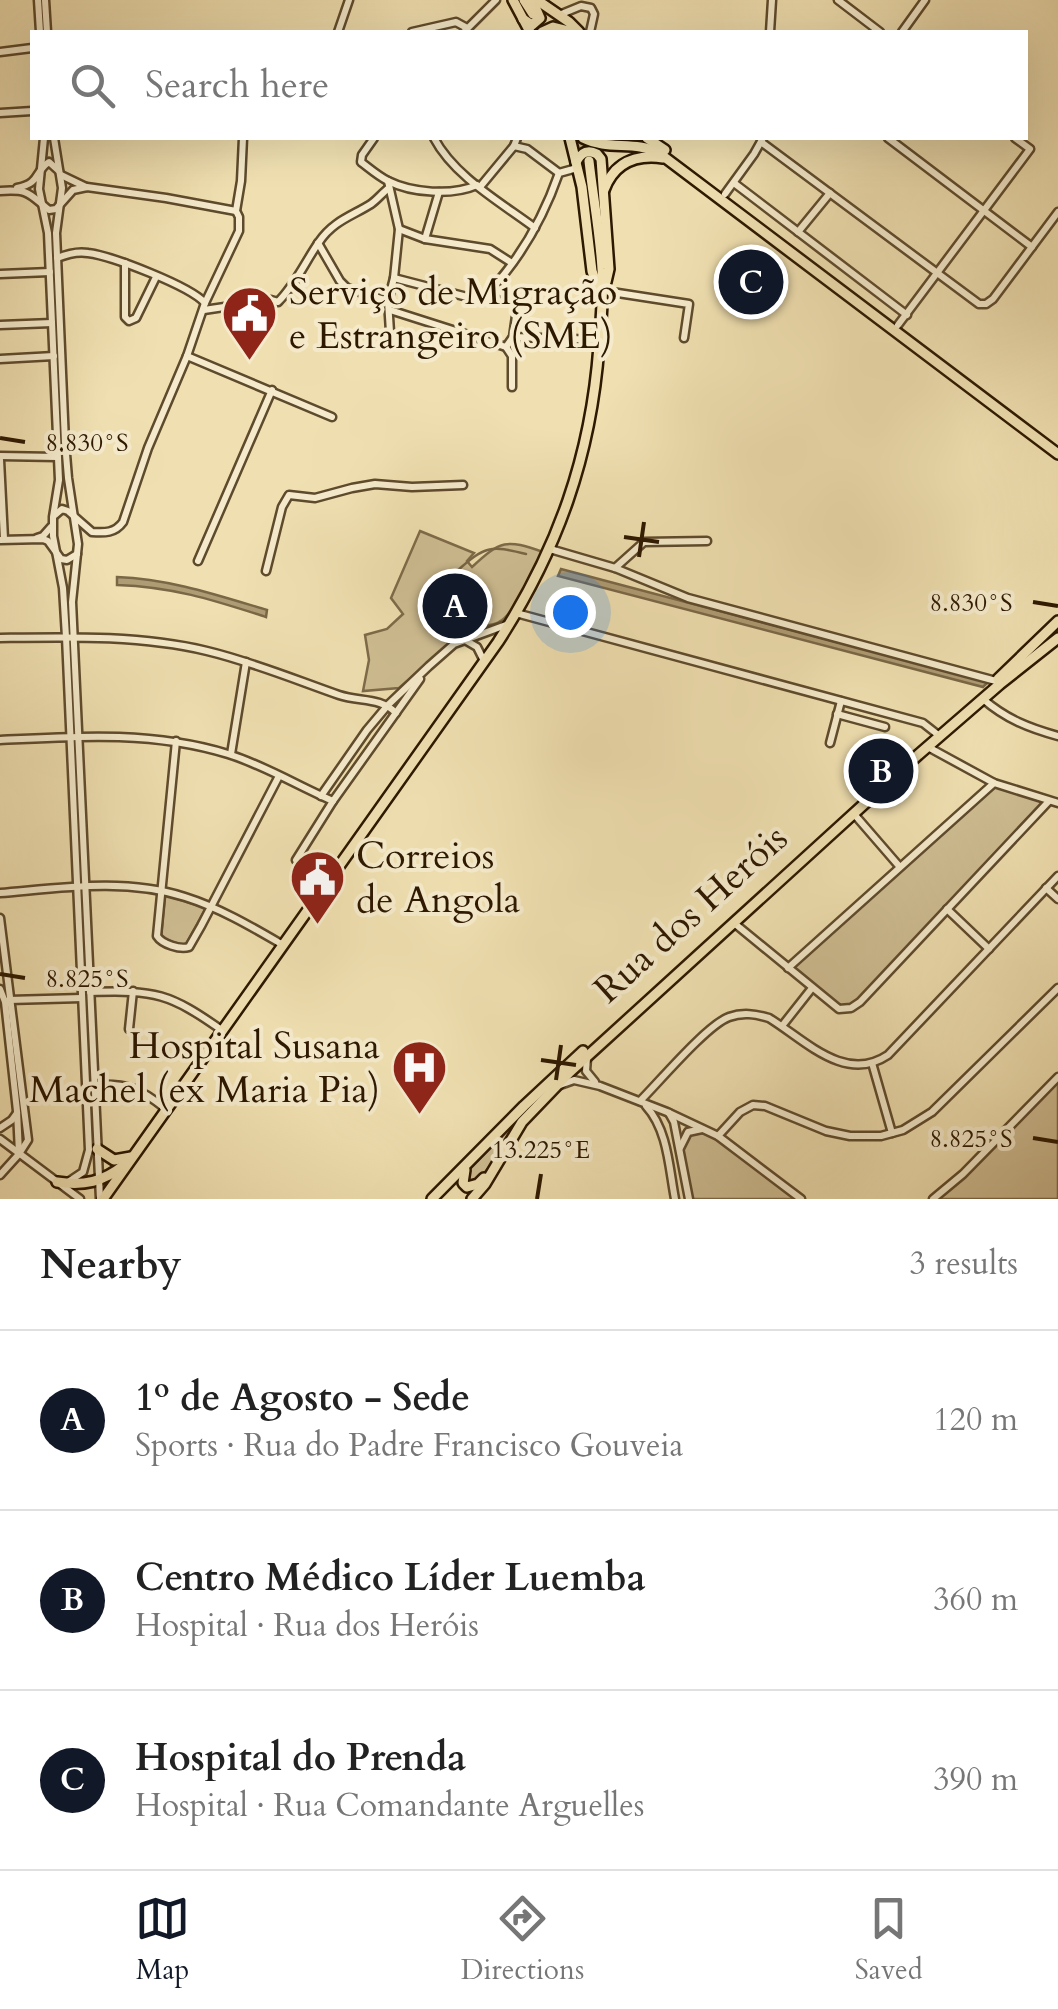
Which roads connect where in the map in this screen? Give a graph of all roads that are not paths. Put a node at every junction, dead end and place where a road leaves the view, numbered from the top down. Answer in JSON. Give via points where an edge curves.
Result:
{"nodes":[{"id":1,"x":42,"y":0,"type":"edge"},
{"id":2,"x":349,"y":0,"type":"edge"},
{"id":3,"x":496,"y":0,"type":"edge"},
{"id":4,"x":518,"y":0,"type":"edge"},
{"id":5,"x":534,"y":0,"type":"edge"},
{"id":6,"x":600,"y":0,"type":"edge"},
{"id":7,"x":772,"y":0,"type":"edge"},
{"id":8,"x":838,"y":0,"type":"edge"},
{"id":9,"x":926,"y":0,"type":"edge"},
{"id":10,"x":591,"y":8,"type":"junction"},
{"id":11,"x":558,"y":15,"type":"junction"},
{"id":12,"x":528,"y":17,"type":"junction"},
{"id":13,"x":43,"y":30,"type":"edge"},
{"id":14,"x":339,"y":30,"type":"edge"},
{"id":15,"x":421,"y":30,"type":"edge"},
{"id":16,"x":465,"y":30,"type":"edge"},
{"id":17,"x":530,"y":30,"type":"tunnel mouth"},
{"id":18,"x":574,"y":30,"type":"edge"},
{"id":19,"x":590,"y":30,"type":"edge"},
{"id":20,"x":770,"y":30,"type":"edge"},
{"id":21,"x":877,"y":30,"type":"edge"},
{"id":22,"x":904,"y":30,"type":"edge"},
{"id":23,"x":30,"y":48,"type":"edge"},
{"id":24,"x":0,"y":52,"type":"edge"},
{"id":25,"x":30,"y":111,"type":"edge"},
{"id":26,"x":0,"y":113,"type":"edge"},
{"id":27,"x":44,"y":140,"type":"edge"},
{"id":28,"x":54,"y":140,"type":"edge"},
{"id":29,"x":243,"y":140,"type":"edge"},
{"id":30,"x":373,"y":140,"type":"edge"},
{"id":31,"x":435,"y":140,"type":"edge"},
{"id":32,"x":571,"y":140,"type":"edge"},
{"id":33,"x":590,"y":140,"type":"edge"},
{"id":34,"x":650,"y":140,"type":"edge"},
{"id":35,"x":762,"y":140,"type":"edge"},
{"id":36,"x":891,"y":140,"type":"edge"},
{"id":37,"x":1017,"y":140,"type":"edge"},
{"id":38,"x":515,"y":142,"type":"edge"},
{"id":39,"x":670,"y":160,"type":"junction"},
{"id":40,"x":582,"y":163,"type":"junction"},
{"id":41,"x":559,"y":173,"type":"junction"},
{"id":42,"x":40,"y":174,"type":"junction"},
{"id":43,"x":60,"y":174,"type":"junction"},
{"id":44,"x":734,"y":183,"type":"junction"},
{"id":45,"x":389,"y":185,"type":"junction"},
{"id":46,"x":478,"y":186,"type":"junction"},
{"id":47,"x":87,"y":187,"type":"junction"},
{"id":48,"x":3,"y":191,"type":"edge"},
{"id":49,"x":439,"y":192,"type":"junction"},
{"id":50,"x":725,"y":194,"type":"junction"},
{"id":51,"x":830,"y":194,"type":"junction"},
{"id":52,"x":602,"y":197,"type":"junction"},
{"id":53,"x":62,"y":200,"type":"junction"},
{"id":54,"x":41,"y":203,"type":"junction"},
{"id":55,"x":236,"y":211,"type":"junction"},
{"id":56,"x":984,"y":211,"type":"junction"},
{"id":57,"x":1058,"y":212,"type":"edge"},
{"id":58,"x":535,"y":228,"type":"junction"},
{"id":59,"x":399,"y":229,"type":"junction"},
{"id":60,"x":798,"y":232,"type":"junction"},
{"id":61,"x":425,"y":239,"type":"junction"},
{"id":62,"x":318,"y":242,"type":"junction"},
{"id":63,"x":1032,"y":247,"type":"junction"},
{"id":64,"x":57,"y":258,"type":"junction"},
{"id":65,"x":125,"y":263,"type":"junction"},
{"id":66,"x":512,"y":263,"type":"junction"},
{"id":67,"x":50,"y":272,"type":"junction"},
{"id":68,"x":938,"y":273,"type":"junction"},
{"id":69,"x":0,"y":274,"type":"edge"},
{"id":70,"x":156,"y":277,"type":"junction"},
{"id":71,"x":394,"y":278,"type":"junction"},
{"id":72,"x":492,"y":287,"type":"junction"},
{"id":73,"x":605,"y":291,"type":"junction"},
{"id":74,"x":602,"y":305,"type":"junction"},
{"id":75,"x":204,"y":306,"type":"junction"},
{"id":76,"x":389,"y":306,"type":"junction"},
{"id":77,"x":906,"y":315,"type":"junction"},
{"id":78,"x":52,"y":323,"type":"junction"},
{"id":79,"x":0,"y":324,"type":"edge"},
{"id":80,"x":898,"y":326,"type":"junction"},
{"id":81,"x":513,"y":337,"type":"junction"},
{"id":82,"x":684,"y":338,"type":"dead end"},
{"id":83,"x":600,"y":340,"type":"junction"},
{"id":84,"x":386,"y":343,"type":"dead end"},
{"id":85,"x":506,"y":347,"type":"junction"},
{"id":86,"x":54,"y":356,"type":"junction"},
{"id":87,"x":187,"y":356,"type":"junction"},
{"id":88,"x":0,"y":359,"type":"edge"},
{"id":89,"x":512,"y":387,"type":"dead end"},
{"id":90,"x":272,"y":390,"type":"junction"},
{"id":91,"x":332,"y":417,"type":"dead end"},
{"id":92,"x":1058,"y":450,"type":"edge"},
{"id":93,"x":58,"y":457,"type":"junction"},
{"id":94,"x":0,"y":458,"type":"edge"},
{"id":95,"x":463,"y":485,"type":"dead end"},
{"id":96,"x":73,"y":516,"type":"junction"},
{"id":97,"x":53,"y":518,"type":"junction"},
{"id":98,"x":37,"y":538,"type":"junction"},
{"id":99,"x":2,"y":540,"type":"edge"},
{"id":100,"x":707,"y":542,"type":"dead end"},
{"id":101,"x":550,"y":549,"type":"junction"},
{"id":102,"x":78,"y":553,"type":"junction"},
{"id":103,"x":57,"y":555,"type":"junction"},
{"id":104,"x":198,"y":561,"type":"dead end"},
{"id":105,"x":615,"y":568,"type":"junction"},
{"id":106,"x":266,"y":572,"type":"dead end"},
{"id":107,"x":516,"y":612,"type":"junction"},
{"id":108,"x":1058,"y":621,"type":"edge"},
{"id":109,"x":510,"y":623,"type":"junction"},
{"id":110,"x":70,"y":637,"type":"junction"},
{"id":111,"x":1058,"y":637,"type":"edge"},
{"id":112,"x":0,"y":638,"type":"edge"},
{"id":113,"x":464,"y":639,"type":"junction"},
{"id":114,"x":484,"y":661,"type":"junction"},
{"id":115,"x":246,"y":662,"type":"junction"},
{"id":116,"x":429,"y":666,"type":"junction"},
{"id":117,"x":998,"y":683,"type":"junction"},
{"id":118,"x":982,"y":699,"type":"junction"},
{"id":119,"x":841,"y":700,"type":"junction"},
{"id":120,"x":388,"y":705,"type":"junction"},
{"id":121,"x":396,"y":713,"type":"junction"},
{"id":122,"x":837,"y":714,"type":"junction"},
{"id":123,"x":885,"y":728,"type":"dead end"},
{"id":124,"x":937,"y":734,"type":"junction"},
{"id":125,"x":74,"y":736,"type":"junction"},
{"id":126,"x":1058,"y":736,"type":"edge"},
{"id":127,"x":0,"y":740,"type":"edge"},
{"id":128,"x":176,"y":741,"type":"junction"},
{"id":129,"x":830,"y":743,"type":"dead end"},
{"id":130,"x":928,"y":747,"type":"junction"},
{"id":131,"x":230,"y":755,"type":"junction"},
{"id":132,"x":278,"y":776,"type":"junction"},
{"id":133,"x":994,"y":783,"type":"junction"},
{"id":134,"x":320,"y":796,"type":"junction"},
{"id":135,"x":333,"y":802,"type":"junction"},
{"id":136,"x":1053,"y":802,"type":"edge"},
{"id":137,"x":854,"y":814,"type":"junction"},
{"id":138,"x":296,"y":860,"type":"dead end"},
{"id":139,"x":900,"y":866,"type":"junction"},
{"id":140,"x":1058,"y":876,"type":"edge"},
{"id":141,"x":81,"y":887,"type":"junction"},
{"id":142,"x":1046,"y":888,"type":"junction"},
{"id":143,"x":160,"y":891,"type":"junction"},
{"id":144,"x":0,"y":893,"type":"edge"},
{"id":145,"x":1058,"y":899,"type":"edge"},
{"id":146,"x":211,"y":907,"type":"junction"},
{"id":147,"x":946,"y":908,"type":"junction"},
{"id":148,"x":0,"y":918,"type":"edge"},
{"id":149,"x":733,"y":922,"type":"junction"},
{"id":150,"x":283,"y":945,"type":"junction"},
{"id":151,"x":989,"y":949,"type":"junction"},
{"id":152,"x":2,"y":966,"type":"edge"},
{"id":153,"x":788,"y":968,"type":"junction"},
{"id":154,"x":812,"y":988,"type":"junction"},
{"id":155,"x":1058,"y":988,"type":"edge"},
{"id":156,"x":0,"y":990,"type":"edge"},
{"id":157,"x":132,"y":991,"type":"junction"},
{"id":158,"x":86,"y":995,"type":"junction"},
{"id":159,"x":7,"y":1001,"type":"junction"},
{"id":160,"x":782,"y":1026,"type":"junction"},
{"id":161,"x":129,"y":1028,"type":"dead end"},
{"id":162,"x":223,"y":1030,"type":"junction"},
{"id":163,"x":588,"y":1054,"type":"junction"},
{"id":164,"x":872,"y":1063,"type":"junction"},
{"id":165,"x":1058,"y":1077,"type":"edge"},
{"id":166,"x":94,"y":1086,"type":"junction"},
{"id":167,"x":600,"y":1086,"type":"junction"},
{"id":168,"x":550,"y":1091,"type":"junction"},
{"id":169,"x":640,"y":1101,"type":"junction"},
{"id":170,"x":166,"y":1109,"type":"junction"},
{"id":171,"x":17,"y":1112,"type":"junction"},
{"id":172,"x":667,"y":1112,"type":"junction"},
{"id":173,"x":0,"y":1128,"type":"edge"},
{"id":174,"x":704,"y":1129,"type":"junction"},
{"id":175,"x":892,"y":1133,"type":"junction"},
{"id":176,"x":718,"y":1136,"type":"junction"},
{"id":177,"x":0,"y":1139,"type":"edge"},
{"id":178,"x":678,"y":1140,"type":"junction"},
{"id":179,"x":664,"y":1142,"type":"junction"},
{"id":180,"x":97,"y":1149,"type":"junction"},
{"id":181,"x":679,"y":1150,"type":"junction"},
{"id":182,"x":19,"y":1154,"type":"junction"},
{"id":183,"x":134,"y":1156,"type":"junction"},
{"id":184,"x":475,"y":1156,"type":"junction"},
{"id":185,"x":495,"y":1166,"type":"junction"},
{"id":186,"x":0,"y":1175,"type":"edge"},
{"id":187,"x":99,"y":1181,"type":"junction"},
{"id":188,"x":57,"y":1182,"type":"junction"},
{"id":189,"x":449,"y":1198,"type":"edge"},
{"id":190,"x":80,"y":1199,"type":"edge"},
{"id":191,"x":102,"y":1199,"type":"edge"},
{"id":192,"x":433,"y":1199,"type":"edge"},
{"id":193,"x":472,"y":1199,"type":"edge"},
{"id":194,"x":675,"y":1199,"type":"edge"},
{"id":195,"x":689,"y":1199,"type":"edge"},
{"id":196,"x":801,"y":1199,"type":"edge"},
{"id":197,"x":933,"y":1199,"type":"edge"}],
"edges":[{"from":1,"to":13,"type":"street"},
{"from":2,"to":14,"type":"street"},
{"from":3,"to":16,"type":"street"},
{"from":4,"to":12,"type":"main road"},
{"from":5,"to":11,"type":"main road"},
{"from":5,"to":12,"type":"main road","via":[[539,21],[532,25]]},
{"from":6,"to":10,"type":"street"},
{"from":7,"to":20,"type":"street"},
{"from":8,"to":21,"type":"street"},
{"from":9,"to":22,"type":"street"},
{"from":10,"to":11,"type":"street"},
{"from":10,"to":19,"type":"street"},
{"from":11,"to":18,"type":"main road"},
{"from":12,"to":17,"type":"main road"},
{"from":15,"to":16,"type":"street","via":[[456,22]]},
{"from":23,"to":24,"type":"street"},
{"from":25,"to":26,"type":"street"},
{"from":27,"to":42,"type":"street"},
{"from":28,"to":43,"type":"street"},
{"from":29,"to":55,"type":"street"},
{"from":30,"to":45,"type":"street","via":[[361,162]]},
{"from":31,"to":46,"type":"street"},
{"from":32,"to":40,"type":"main road"},
{"from":33,"to":39,"type":"main road","via":[[646,147]]},
{"from":34,"to":50,"type":"main road"},
{"from":35,"to":44,"type":"street"},
{"from":35,"to":51,"type":"street"},
{"from":36,"to":56,"type":"street"},
{"from":37,"to":56,"type":"street","via":[[1030,149]]},
{"from":38,"to":41,"type":"street"},
{"from":38,"to":46,"type":"street"},
{"from":39,"to":52,"type":"main road","via":[[642,156],[626,162]]},
{"from":39,"to":92,"type":"main road"},
{"from":40,"to":41,"type":"street"},
{"from":40,"to":52,"type":"main road","via":[[585,152],[599,156]]},
{"from":40,"to":74,"type":"main road","via":[[592,270]]},
{"from":41,"to":58,"type":"street"},
{"from":42,"to":43,"type":"street","via":[[49,162]]},
{"from":42,"to":48,"type":"street","via":[[27,186]]},
{"from":42,"to":54,"type":"street"},
{"from":43,"to":47,"type":"street"},
{"from":43,"to":53,"type":"street"},
{"from":44,"to":50,"type":"street"},
{"from":44,"to":60,"type":"street"},
{"from":45,"to":49,"type":"street"},
{"from":45,"to":59,"type":"street"},
{"from":45,"to":62,"type":"street"},
{"from":46,"to":49,"type":"street"},
{"from":46,"to":58,"type":"street"},
{"from":47,"to":53,"type":"street"},
{"from":47,"to":55,"type":"street"},
{"from":48,"to":54,"type":"street","via":[[26,192]]},
{"from":49,"to":61,"type":"street"},
{"from":50,"to":80,"type":"main road"},
{"from":51,"to":60,"type":"street"},
{"from":51,"to":68,"type":"street"},
{"from":52,"to":73,"type":"main road"},
{"from":53,"to":54,"type":"street","via":[[52,210]]},
{"from":53,"to":64,"type":"street"},
{"from":54,"to":67,"type":"street"},
{"from":55,"to":75,"type":"street","via":[[239,232]]},
{"from":56,"to":63,"type":"street"},
{"from":56,"to":68,"type":"street"},
{"from":57,"to":63,"type":"street"},
{"from":58,"to":66,"type":"street"},
{"from":59,"to":61,"type":"street"},
{"from":59,"to":71,"type":"street"},
{"from":60,"to":77,"type":"street"},
{"from":61,"to":66,"type":"street","via":[[490,249]]},
{"from":62,"to":75,"type":"street","via":[[278,302]]},
{"from":62,"to":76,"type":"street","via":[[346,288]]},
{"from":63,"to":68,"type":"street","via":[[986,304]]},
{"from":64,"to":65,"type":"street","via":[[88,252]]},
{"from":64,"to":96,"type":"street"},
{"from":65,"to":70,"type":"street"},
{"from":65,"to":70,"type":"street","via":[[129,320]]},
{"from":66,"to":72,"type":"street"},
{"from":67,"to":69,"type":"street"},
{"from":67,"to":78,"type":"street"},
{"from":68,"to":77,"type":"street"},
{"from":70,"to":75,"type":"street","via":[[195,293]]},
{"from":71,"to":72,"type":"street","via":[[480,299]]},
{"from":71,"to":76,"type":"street"},
{"from":72,"to":81,"type":"street","via":[[518,302]]},
{"from":73,"to":74,"type":"main road"},
{"from":73,"to":82,"type":"street","via":[[689,304]]},
{"from":74,"to":83,"type":"main road"},
{"from":75,"to":87,"type":"street"},
{"from":76,"to":84,"type":"street"},
{"from":76,"to":85,"type":"street"},
{"from":77,"to":80,"type":"street"},
{"from":78,"to":79,"type":"street"},
{"from":78,"to":86,"type":"street"},
{"from":80,"to":92,"type":"main road"},
{"from":81,"to":83,"type":"street"},
{"from":81,"to":85,"type":"street"},
{"from":83,"to":101,"type":"main road","via":[[586,443]]},
{"from":85,"to":89,"type":"street"},
{"from":86,"to":88,"type":"street"},
{"from":86,"to":93,"type":"street"},
{"from":87,"to":90,"type":"street"},
{"from":87,"to":96,"type":"street","via":[[123,522],[112,531],[92,532]]},
{"from":90,"to":91,"type":"street"},
{"from":90,"to":104,"type":"street"},
{"from":93,"to":94,"type":"street"},
{"from":93,"to":97,"type":"street"},
{"from":94,"to":99,"type":"street"},
{"from":95,"to":106,"type":"street","via":[[375,484],[315,498],[288,495]]},
{"from":96,"to":97,"type":"street","via":[[62,510]]},
{"from":96,"to":102,"type":"street"},
{"from":97,"to":98,"type":"street"},
{"from":97,"to":103,"type":"street"},
{"from":98,"to":99,"type":"street"},
{"from":98,"to":103,"type":"street"},
{"from":100,"to":105,"type":"street","via":[[642,543]]},
{"from":101,"to":105,"type":"street"},
{"from":101,"to":107,"type":"main road"},
{"from":102,"to":103,"type":"street","via":[[68,560]]},
{"from":102,"to":110,"type":"street"},
{"from":103,"to":110,"type":"street"},
{"from":105,"to":117,"type":"street","via":[[688,598]]},
{"from":107,"to":109,"type":"main road"},
{"from":107,"to":119,"type":"street"},
{"from":108,"to":117,"type":"main road","name":"Rua dos Heróis"},
{"from":109,"to":113,"type":"street"},
{"from":109,"to":114,"type":"main road"},
{"from":110,"to":112,"type":"street"},
{"from":110,"to":115,"type":"street","via":[[159,642]]},
{"from":110,"to":125,"type":"street"},
{"from":111,"to":117,"type":"main road","name":"Rua dos Heróis"},
{"from":111,"to":117,"type":"main road","name":"Rua dos Heróis"},
{"from":113,"to":114,"type":"street"},
{"from":113,"to":116,"type":"street"},
{"from":114,"to":150,"type":"main road"},
{"from":115,"to":120,"type":"street","via":[[344,697]]},
{"from":115,"to":131,"type":"street"},
{"from":116,"to":120,"type":"street"},
{"from":116,"to":121,"type":"street"},
{"from":117,"to":118,"type":"main road","name":"Rua dos Heróis"},
{"from":117,"to":124,"type":"main road","name":"Rua dos Heróis"},
{"from":118,"to":126,"type":"street","via":[[1014,722]]},
{"from":118,"to":130,"type":"main road","name":"Rua dos Heróis"},
{"from":119,"to":122,"type":"street"},
{"from":119,"to":124,"type":"street","via":[[923,723]]},
{"from":120,"to":121,"type":"street"},
{"from":120,"to":134,"type":"street"},
{"from":121,"to":135,"type":"street"},
{"from":122,"to":123,"type":"street"},
{"from":122,"to":129,"type":"street"},
{"from":124,"to":184,"type":"main road","name":"Rua dos Heróis"},
{"from":125,"to":127,"type":"street"},
{"from":125,"to":128,"type":"street"},
{"from":125,"to":141,"type":"street"},
{"from":128,"to":131,"type":"street"},
{"from":128,"to":143,"type":"street"},
{"from":130,"to":133,"type":"street"},
{"from":130,"to":137,"type":"main road","name":"Rua dos Heróis"},
{"from":131,"to":132,"type":"street"},
{"from":132,"to":134,"type":"street"},
{"from":132,"to":146,"type":"street"},
{"from":133,"to":136,"type":"street"},
{"from":133,"to":139,"type":"street"},
{"from":134,"to":135,"type":"street"},
{"from":135,"to":138,"type":"street"},
{"from":136,"to":147,"type":"street"},
{"from":137,"to":139,"type":"street"},
{"from":137,"to":149,"type":"main road","name":"Rua dos Heróis"},
{"from":139,"to":153,"type":"street"},
{"from":140,"to":142,"type":"street"},
{"from":141,"to":143,"type":"street"},
{"from":141,"to":144,"type":"street"},
{"from":141,"to":158,"type":"street"},
{"from":142,"to":145,"type":"street"},
{"from":142,"to":151,"type":"street"},
{"from":143,"to":146,"type":"street"},
{"from":143,"to":146,"type":"street","via":[[157,938],[184,948]]},
{"from":146,"to":150,"type":"street"},
{"from":147,"to":151,"type":"street"},
{"from":147,"to":154,"type":"street","via":[[855,1007],[839,1009]]},
{"from":148,"to":152,"type":"street"},
{"from":149,"to":153,"type":"street"},
{"from":149,"to":163,"type":"main road","name":"Rua dos Heróis"},
{"from":150,"to":162,"type":"main road"},
{"from":151,"to":164,"type":"street","via":[[888,1055]]},
{"from":152,"to":159,"type":"street"},
{"from":153,"to":154,"type":"street"},
{"from":154,"to":160,"type":"street"},
{"from":155,"to":175,"type":"street","via":[[932,1112]]},
{"from":156,"to":159,"type":"street"},
{"from":157,"to":158,"type":"street"},
{"from":157,"to":161,"type":"street"},
{"from":157,"to":162,"type":"street","via":[[172,999]]},
{"from":158,"to":159,"type":"street"},
{"from":158,"to":166,"type":"street"},
{"from":158,"to":188,"type":"street","via":[[88,1160],[74,1180]]},
{"from":159,"to":171,"type":"street"},
{"from":159,"to":182,"type":"street","via":[[28,1140]]},
{"from":160,"to":164,"type":"street","via":[[836,1062]]},
{"from":160,"to":169,"type":"street","via":[[758,1014],[723,1019]]},
{"from":162,"to":170,"type":"main road"},
{"from":163,"to":167,"type":"street","via":[[586,1071]]},
{"from":163,"to":168,"type":"main road","name":"Rua dos Heróis"},
{"from":164,"to":175,"type":"street"},
{"from":165,"to":197,"type":"street"},
{"from":166,"to":170,"type":"street","via":[[134,1087]]},
{"from":166,"to":180,"type":"street"},
{"from":167,"to":168,"type":"street","via":[[574,1080]]},
{"from":167,"to":169,"type":"street"},
{"from":168,"to":185,"type":"main road","name":"Rua dos Heróis","via":[[518,1126]]},
{"from":169,"to":172,"type":"street"},
{"from":169,"to":179,"type":"street","via":[[656,1118]]},
{"from":170,"to":183,"type":"main road"},
{"from":171,"to":173,"type":"street"},
{"from":171,"to":182,"type":"street"},
{"from":172,"to":174,"type":"street"},
{"from":172,"to":178,"type":"street"},
{"from":174,"to":176,"type":"street"},
{"from":174,"to":181,"type":"street","via":[[688,1132]]},
{"from":175,"to":176,"type":"street","via":[[838,1134],[758,1105],[740,1112]]},
{"from":176,"to":196,"type":"street"},
{"from":177,"to":182,"type":"street"},
{"from":178,"to":179,"type":"street"},
{"from":178,"to":181,"type":"street"},
{"from":179,"to":194,"type":"street"},
{"from":180,"to":183,"type":"main road","via":[[114,1160]]},
{"from":180,"to":187,"type":"street"},
{"from":181,"to":195,"type":"street"},
{"from":182,"to":186,"type":"street"},
{"from":182,"to":188,"type":"street"},
{"from":183,"to":187,"type":"main road"},
{"from":183,"to":191,"type":"main road"},
{"from":184,"to":185,"type":"main road","via":[[464,1185],[478,1184]]},
{"from":184,"to":192,"type":"main road","name":"Rua dos Heróis"},
{"from":185,"to":193,"type":"main road","name":"Rua dos Heróis"},
{"from":187,"to":188,"type":"main road"},
{"from":187,"to":191,"type":"street"},
{"from":188,"to":190,"type":"street"},
{"from":189,"to":192,"type":"main road"}]}
